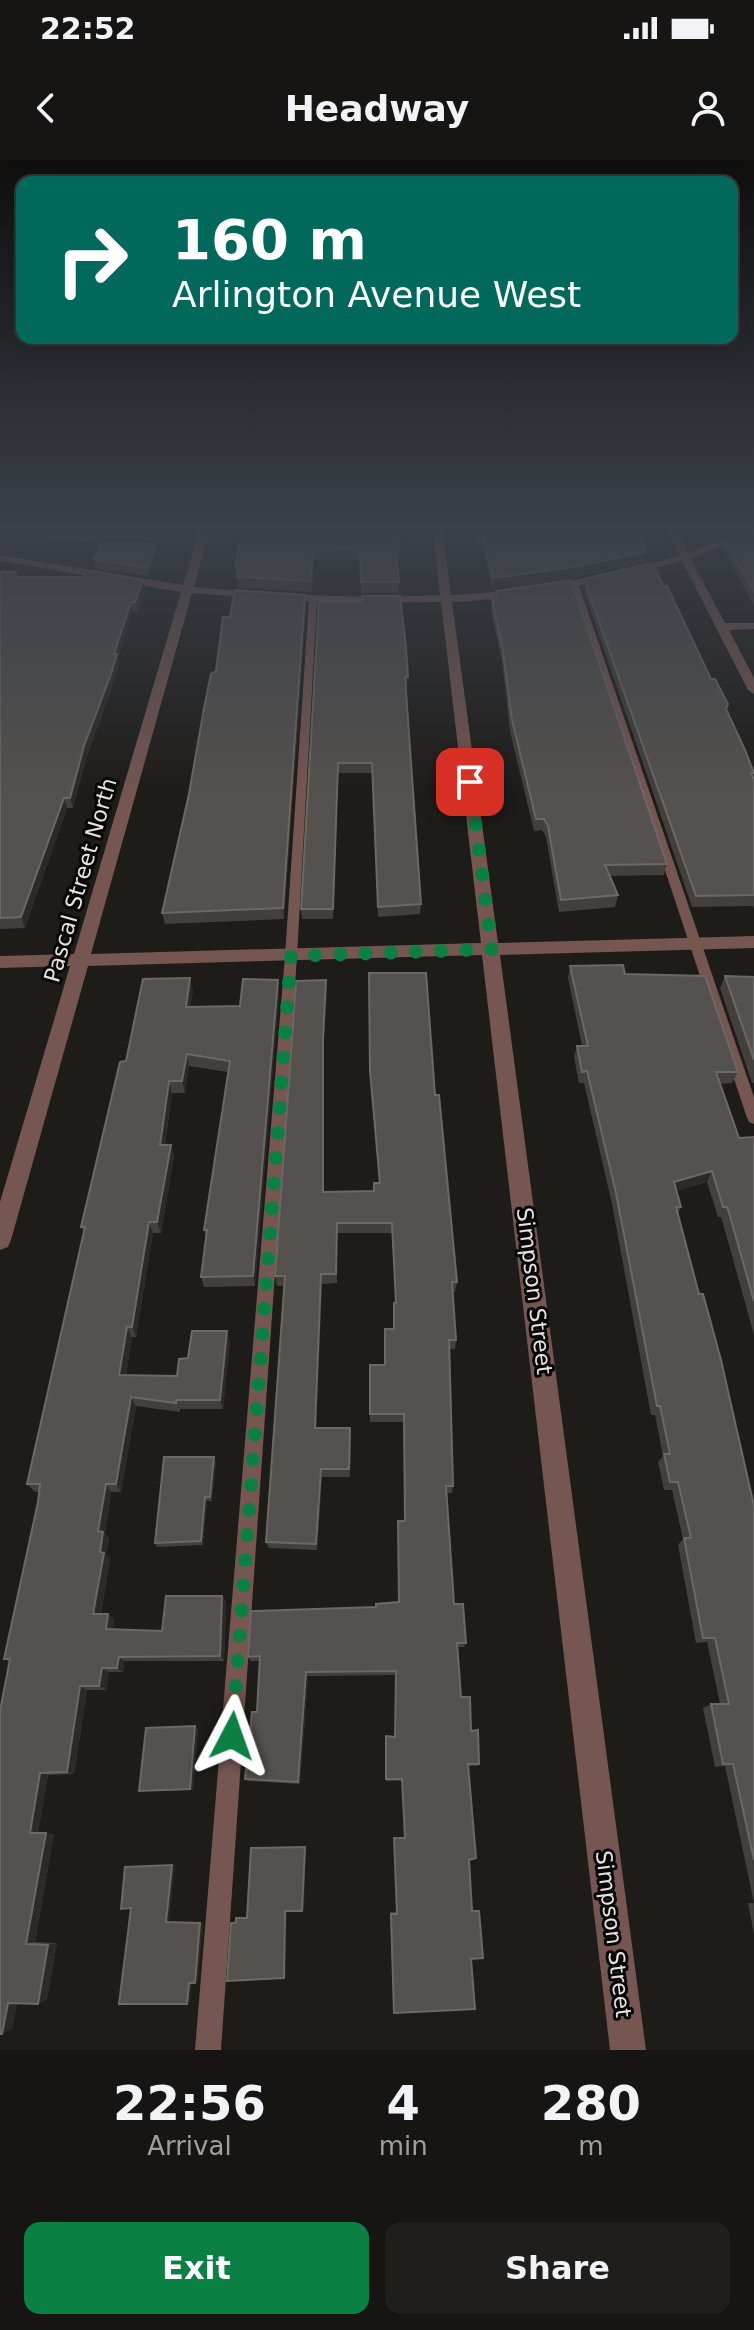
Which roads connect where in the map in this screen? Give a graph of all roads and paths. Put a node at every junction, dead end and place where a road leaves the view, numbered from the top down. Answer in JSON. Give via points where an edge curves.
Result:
{"nodes":[{"id":1,"x":177,"y":620,"type":"edge"},
{"id":2,"x":312,"y":620,"type":"edge"},
{"id":3,"x":449,"y":620,"type":"edge"},
{"id":4,"x":587,"y":620,"type":"edge"},
{"id":5,"x":717,"y":620,"type":"edge"},
{"id":6,"x":754,"y":626,"type":"edge"},
{"id":7,"x":720,"y":627,"type":"junction"},
{"id":8,"x":754,"y":690,"type":"edge"},
{"id":9,"x":754,"y":942,"type":"edge"},
{"id":10,"x":696,"y":943,"type":"junction"},
{"id":11,"x":492,"y":949,"type":"junction"},
{"id":12,"x":291,"y":956,"type":"junction"},
{"id":13,"x":80,"y":961,"type":"junction"},
{"id":14,"x":0,"y":962,"type":"edge"},
{"id":15,"x":754,"y":1118,"type":"edge"},
{"id":16,"x":0,"y":1240,"type":"edge"},
{"id":17,"x":208,"y":2050,"type":"edge"},
{"id":18,"x":628,"y":2050,"type":"edge"}],
"edges":[{"from":1,"to":13,"type":"street","name":"Pascal Street North"},
{"from":2,"to":12,"type":"lane"},
{"from":3,"to":11,"type":"street","name":"Simpson Street"},
{"from":4,"to":10,"type":"lane"},
{"from":5,"to":7,"type":"street"},
{"from":6,"to":7,"type":"street"},
{"from":7,"to":8,"type":"street"},
{"from":9,"to":10,"type":"street"},
{"from":10,"to":11,"type":"street"},
{"from":10,"to":15,"type":"lane"},
{"from":11,"to":12,"type":"street"},
{"from":11,"to":18,"type":"street","name":"Simpson Street"},
{"from":12,"to":13,"type":"street"},
{"from":12,"to":17,"type":"lane"},
{"from":13,"to":14,"type":"street"},
{"from":13,"to":16,"type":"street","name":"Pascal Street North"}]}
